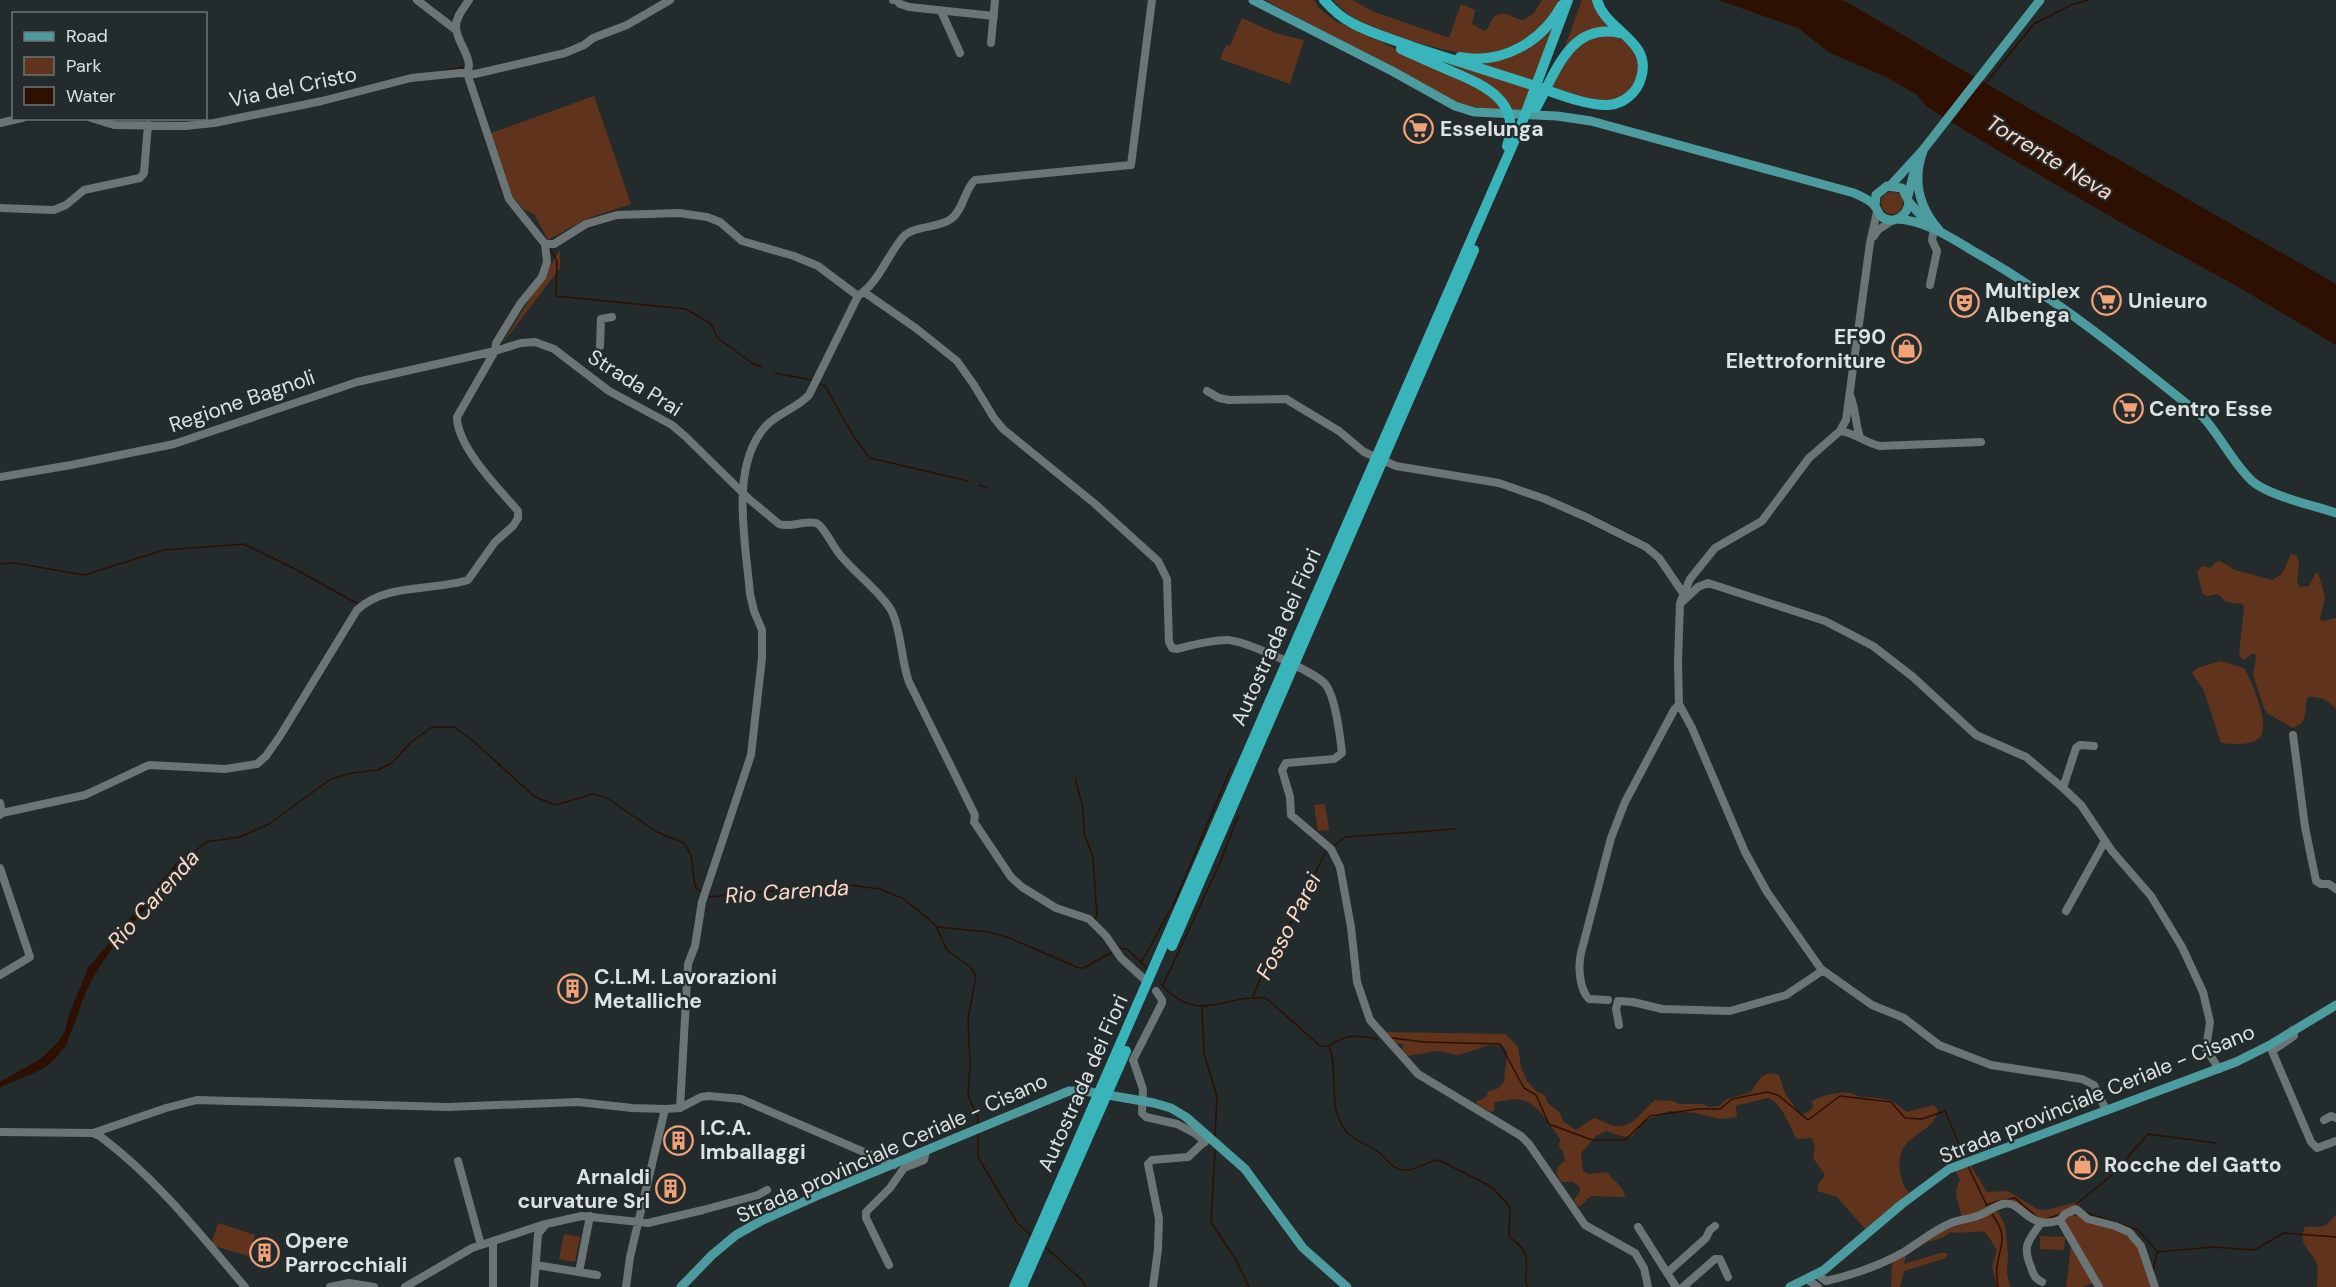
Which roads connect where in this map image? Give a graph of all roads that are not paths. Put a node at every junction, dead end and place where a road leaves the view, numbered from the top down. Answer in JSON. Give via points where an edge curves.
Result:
{"nodes":[{"id":1,"x":417,"y":0,"type":"edge"},
{"id":2,"x":670,"y":0,"type":"edge"},
{"id":3,"x":895,"y":0,"type":"edge"},
{"id":4,"x":995,"y":0,"type":"edge"},
{"id":5,"x":1152,"y":0,"type":"edge"},
{"id":6,"x":1253,"y":0,"type":"edge"},
{"id":7,"x":1324,"y":0,"type":"edge"},
{"id":8,"x":1566,"y":0,"type":"edge"},
{"id":9,"x":1576,"y":0,"type":"edge"},
{"id":10,"x":2040,"y":0,"type":"edge"},
{"id":11,"x":1597,"y":3,"type":"edge"},
{"id":12,"x":467,"y":4,"type":"edge"},
{"id":13,"x":941,"y":11,"type":"junction"},
{"id":14,"x":994,"y":16,"type":"junction"},
{"id":15,"x":456,"y":30,"type":"junction"},
{"id":16,"x":1624,"y":34,"type":"junction"},
{"id":17,"x":1386,"y":38,"type":"junction"},
{"id":18,"x":991,"y":43,"type":"dead end"},
{"id":19,"x":463,"y":49,"type":"junction"},
{"id":20,"x":960,"y":53,"type":"dead end"},
{"id":21,"x":1436,"y":54,"type":"junction"},
{"id":22,"x":467,"y":73,"type":"junction"},
{"id":23,"x":1546,"y":81,"type":"junction"},
{"id":24,"x":99,"y":120,"type":"edge"},
{"id":25,"x":148,"y":125,"type":"junction"},
{"id":26,"x":1519,"y":128,"type":"junction"},
{"id":27,"x":1922,"y":154,"type":"junction"},
{"id":28,"x":1891,"y":185,"type":"junction"},
{"id":29,"x":1879,"y":190,"type":"junction"},
{"id":30,"x":1854,"y":193,"type":"junction"},
{"id":31,"x":1909,"y":199,"type":"junction"},
{"id":32,"x":0,"y":208,"type":"edge"},
{"id":33,"x":1876,"y":209,"type":"junction"},
{"id":34,"x":1895,"y":219,"type":"junction"},
{"id":35,"x":1935,"y":230,"type":"junction"},
{"id":36,"x":1870,"y":243,"type":"junction"},
{"id":37,"x":545,"y":244,"type":"junction"},
{"id":38,"x":1930,"y":285,"type":"dead end"},
{"id":39,"x":861,"y":294,"type":"junction"},
{"id":40,"x":612,"y":317,"type":"dead end"},
{"id":41,"x":600,"y":346,"type":"dead end"},
{"id":42,"x":495,"y":351,"type":"junction"},
{"id":43,"x":1207,"y":391,"type":"dead end"},
{"id":44,"x":1850,"y":395,"type":"junction"},
{"id":45,"x":1840,"y":431,"type":"junction"},
{"id":46,"x":1860,"y":437,"type":"junction"},
{"id":47,"x":1980,"y":442,"type":"dead end"},
{"id":48,"x":0,"y":477,"type":"edge"},
{"id":49,"x":741,"y":490,"type":"junction"},
{"id":50,"x":2336,"y":513,"type":"edge"},
{"id":51,"x":1683,"y":593,"type":"junction"},
{"id":52,"x":1680,"y":603,"type":"junction"},
{"id":53,"x":1679,"y":704,"type":"junction"},
{"id":54,"x":2293,"y":735,"type":"dead end"},
{"id":55,"x":2094,"y":746,"type":"dead end"},
{"id":56,"x":2063,"y":788,"type":"junction"},
{"id":57,"x":0,"y":803,"type":"edge"},
{"id":58,"x":1,"y":814,"type":"edge"},
{"id":59,"x":2105,"y":841,"type":"junction"},
{"id":60,"x":0,"y":868,"type":"edge"},
{"id":61,"x":2336,"y":889,"type":"edge"},
{"id":62,"x":2066,"y":911,"type":"dead end"},
{"id":63,"x":1822,"y":971,"type":"junction"},
{"id":64,"x":0,"y":975,"type":"edge"},
{"id":65,"x":1144,"y":979,"type":"dead end"},
{"id":66,"x":1156,"y":991,"type":"dead end"},
{"id":67,"x":1608,"y":1000,"type":"dead end"},
{"id":68,"x":2336,"y":1005,"type":"edge"},
{"id":69,"x":1619,"y":1025,"type":"dead end"},
{"id":70,"x":2293,"y":1030,"type":"junction"},
{"id":71,"x":2218,"y":1069,"type":"junction"},
{"id":72,"x":680,"y":1108,"type":"junction"},
{"id":73,"x":665,"y":1109,"type":"junction"},
{"id":74,"x":2106,"y":1110,"type":"junction"},
{"id":75,"x":2336,"y":1118,"type":"edge"},
{"id":76,"x":2324,"y":1120,"type":"dead end"},
{"id":77,"x":0,"y":1132,"type":"edge"},
{"id":78,"x":93,"y":1132,"type":"junction"},
{"id":79,"x":1207,"y":1140,"type":"junction"},
{"id":80,"x":2336,"y":1141,"type":"edge"},
{"id":81,"x":926,"y":1151,"type":"junction"},
{"id":82,"x":458,"y":1161,"type":"dead end"},
{"id":83,"x":894,"y":1164,"type":"junction"},
{"id":84,"x":767,"y":1190,"type":"dead end"},
{"id":85,"x":591,"y":1216,"type":"junction"},
{"id":86,"x":2060,"y":1220,"type":"junction"},
{"id":87,"x":639,"y":1222,"type":"junction"},
{"id":88,"x":2041,"y":1223,"type":"junction"},
{"id":89,"x":546,"y":1224,"type":"junction"},
{"id":90,"x":1715,"y":1226,"type":"dead end"},
{"id":91,"x":1638,"y":1227,"type":"dead end"},
{"id":92,"x":493,"y":1240,"type":"junction"},
{"id":93,"x":481,"y":1245,"type":"junction"},
{"id":94,"x":536,"y":1265,"type":"junction"},
{"id":95,"x":889,"y":1265,"type":"dead end"},
{"id":96,"x":579,"y":1272,"type":"junction"},
{"id":97,"x":1667,"y":1273,"type":"junction"},
{"id":98,"x":597,"y":1275,"type":"dead end"},
{"id":99,"x":1818,"y":1275,"type":"junction"},
{"id":100,"x":1728,"y":1277,"type":"dead end"},
{"id":101,"x":1808,"y":1280,"type":"junction"},
{"id":102,"x":2042,"y":1282,"type":"dead end"},
{"id":103,"x":245,"y":1287,"type":"edge"},
{"id":104,"x":330,"y":1287,"type":"edge"},
{"id":105,"x":374,"y":1287,"type":"edge"},
{"id":106,"x":405,"y":1287,"type":"edge"},
{"id":107,"x":493,"y":1287,"type":"edge"},
{"id":108,"x":534,"y":1287,"type":"edge"},
{"id":109,"x":627,"y":1287,"type":"edge"},
{"id":110,"x":681,"y":1287,"type":"edge"},
{"id":111,"x":1014,"y":1287,"type":"edge"},
{"id":112,"x":1022,"y":1287,"type":"edge"},
{"id":113,"x":1153,"y":1287,"type":"edge"},
{"id":114,"x":1347,"y":1287,"type":"edge"},
{"id":115,"x":1648,"y":1287,"type":"edge"},
{"id":116,"x":1676,"y":1287,"type":"edge"},
{"id":117,"x":1683,"y":1287,"type":"edge"},
{"id":118,"x":1790,"y":1287,"type":"edge"},
{"id":119,"x":1818,"y":1287,"type":"edge"},
{"id":120,"x":2099,"y":1287,"type":"edge"},
{"id":121,"x":2155,"y":1287,"type":"edge"}],
"edges":[{"from":1,"to":15,"type":"street"},
{"from":2,"to":22,"type":"street","name":"Via del Cristo","via":[[565,53]]},
{"from":3,"to":13,"type":"street","via":[[909,7]]},
{"from":4,"to":14,"type":"street"},
{"from":5,"to":39,"type":"street","via":[[1131,165],[975,180],[952,218],[902,238]]},
{"from":6,"to":30,"type":"main road","via":[[1473,112],[1591,121]]},
{"from":7,"to":17,"type":"highway","via":[[1347,20]]},
{"from":8,"to":21,"type":"highway","via":[[1544,30],[1512,52],[1479,59]]},
{"from":8,"to":23,"type":"highway","name":"Autostrada dei Fiori"},
{"from":9,"to":23,"type":"highway","name":"Autostrada dei Fiori"},
{"from":10,"to":27,"type":"main road"},
{"from":11,"to":16,"type":"highway","via":[[1608,22]]},
{"from":12,"to":15,"type":"street"},
{"from":12,"to":19,"type":"street","via":[[460,30]]},
{"from":13,"to":14,"type":"street"},
{"from":13,"to":20,"type":"street"},
{"from":14,"to":18,"type":"street"},
{"from":15,"to":19,"type":"street"},
{"from":16,"to":21,"type":"highway","via":[[1641,54],[1641,78],[1628,98],[1607,105]]},
{"from":16,"to":23,"type":"highway","via":[[1600,30],[1580,40]]},
{"from":17,"to":21,"type":"highway"},
{"from":17,"to":26,"type":"highway","via":[[1482,85],[1501,101]]},
{"from":19,"to":22,"type":"street","via":[[469,65]]},
{"from":22,"to":25,"type":"street","name":"Via del Cristo","via":[[411,78],[322,102],[213,123]]},
{"from":22,"to":37,"type":"street","via":[[509,199]]},
{"from":23,"to":26,"type":"highway","name":"Autostrada dei Fiori"},
{"from":23,"to":26,"type":"highway","name":"Autostrada dei Fiori","via":[[1536,108]]},
{"from":24,"to":25,"type":"street","name":"Via del Cristo"},
{"from":25,"to":32,"type":"street","via":[[144,173],[140,178],[84,190],[54,210]]},
{"from":26,"to":111,"type":"highway","name":"Autostrada dei Fiori"},
{"from":26,"to":112,"type":"highway","name":"Autostrada dei Fiori"},
{"from":27,"to":28,"type":"main road"},
{"from":27,"to":31,"type":"main road","via":[[1912,175]]},
{"from":27,"to":35,"type":"main road","via":[[1918,192]]},
{"from":28,"to":29,"type":"main road"},
{"from":28,"to":31,"type":"main road","via":[[1902,188]]},
{"from":29,"to":30,"type":"main road"},
{"from":29,"to":33,"type":"main road","via":[[1874,200]]},
{"from":30,"to":33,"type":"main road"},
{"from":31,"to":34,"type":"main road","via":[[1906,212]]},
{"from":31,"to":35,"type":"main road"},
{"from":33,"to":34,"type":"main road","via":[[1887,219]]},
{"from":33,"to":36,"type":"street"},
{"from":34,"to":35,"type":"main road"},
{"from":34,"to":36,"type":"street","via":[[1878,230]]},
{"from":35,"to":38,"type":"street","via":[[1932,240],[1937,251]]},
{"from":35,"to":50,"type":"main road","via":[[2059,306],[2190,407],[2215,430],[2244,472],[2260,487]]},
{"from":36,"to":44,"type":"street"},
{"from":37,"to":39,"type":"street","via":[[554,244],[586,224],[617,216],[707,216],[741,241],[818,266]]},
{"from":37,"to":42,"type":"street","via":[[545,271],[520,304]]},
{"from":39,"to":49,"type":"street","via":[[809,395],[766,426],[754,441]]},
{"from":39,"to":115,"type":"street","via":[[917,329],[957,361],[1003,429],[1158,561],[1167,579],[1172,648],[1238,641],[1320,678],[1329,690],[1342,753],[1334,759],[1286,763],[1282,770],[1291,815],[1331,849],[1340,867],[1357,982],[1370,1020],[1418,1074],[1521,1136],[1585,1225],[1641,1260]]},
{"from":40,"to":41,"type":"street","via":[[601,320]]},
{"from":42,"to":48,"type":"street","name":"Regione Bagnoli","via":[[357,382],[174,444]]},
{"from":42,"to":49,"type":"street","name":"Strada Prai","via":[[535,342],[554,350],[609,391],[672,425]]},
{"from":42,"to":58,"type":"street","via":[[457,417],[457,426],[487,477],[518,511],[518,518],[468,580],[368,600],[357,610],[280,736],[257,764],[225,769],[149,765],[85,795]]},
{"from":43,"to":51,"type":"street","via":[[1229,400],[1291,401],[1364,452],[1396,466],[1499,483],[1576,512],[1646,547],[1659,558]]},
{"from":44,"to":45,"type":"street"},
{"from":44,"to":46,"type":"street"},
{"from":45,"to":46,"type":"street"},
{"from":45,"to":51,"type":"street","via":[[1814,453],[1762,521],[1715,548]]},
{"from":46,"to":47,"type":"street","via":[[1867,444],[1880,446]]},
{"from":49,"to":65,"type":"street","name":"Strada Prai","via":[[779,524],[819,525],[840,556],[891,608],[909,681],[970,804],[974,822],[1011,877],[1056,908],[1089,920]]},
{"from":49,"to":72,"type":"street","via":[[750,594],[762,630],[758,709],[749,763],[702,902],[688,964]]},
{"from":51,"to":52,"type":"street"},
{"from":52,"to":53,"type":"street"},
{"from":52,"to":56,"type":"street","via":[[1698,586],[1708,583],[1825,621],[1873,646],[1976,735],[2026,757]]},
{"from":53,"to":63,"type":"street","via":[[1745,852],[1767,892]]},
{"from":53,"to":67,"type":"street","via":[[1625,802],[1611,838],[1581,953],[1584,992],[1589,999]]},
{"from":54,"to":61,"type":"street","via":[[2316,881]]},
{"from":55,"to":56,"type":"street","via":[[2076,748]]},
{"from":56,"to":59,"type":"street","via":[[2090,816]]},
{"from":57,"to":58,"type":"street"},
{"from":59,"to":62,"type":"street"},
{"from":59,"to":71,"type":"street","via":[[2151,896],[2188,958],[2209,1010],[2206,1049]]},
{"from":60,"to":64,"type":"street","via":[[30,957]]},
{"from":63,"to":69,"type":"street","via":[[1786,995],[1730,1011],[1662,1009],[1617,1001]]},
{"from":63,"to":74,"type":"street","via":[[1872,1005],[1904,1018],[1939,1045],[1976,1061],[2082,1079],[2094,1085]]},
{"from":66,"to":79,"type":"street","via":[[1162,1004],[1133,1060],[1143,1089],[1142,1113],[1177,1124]]},
{"from":68,"to":70,"type":"main road","name":"Strada provinciale Ceriale - Cisano"},
{"from":70,"to":71,"type":"main road","name":"Strada provinciale Ceriale - Cisano"},
{"from":70,"to":80,"type":"street","via":[[2294,1036],[2272,1051],[2311,1142],[2317,1148]]},
{"from":71,"to":74,"type":"main road","name":"Strada provinciale Ceriale - Cisano"},
{"from":72,"to":73,"type":"street"},
{"from":72,"to":83,"type":"street","via":[[701,1097],[741,1099]]},
{"from":73,"to":78,"type":"street","via":[[578,1102],[448,1107],[197,1100]]},
{"from":73,"to":87,"type":"street"},
{"from":74,"to":99,"type":"main road","name":"Strada provinciale Ceriale - Cisano","via":[[1949,1169]]},
{"from":75,"to":76,"type":"street"},
{"from":77,"to":78,"type":"street"},
{"from":78,"to":103,"type":"street","via":[[178,1208]]},
{"from":79,"to":81,"type":"main road","name":"Strada provinciale Ceriale - Cisano","via":[[1178,1112],[1154,1103],[1069,1091]]},
{"from":79,"to":113,"type":"street","via":[[1188,1157],[1152,1160],[1148,1164],[1159,1220]]},
{"from":79,"to":114,"type":"main road","name":"Strada provinciale Ceriale - Cisano","via":[[1245,1168],[1303,1248]]},
{"from":81,"to":83,"type":"main road","name":"Strada provinciale Ceriale - Cisano"},
{"from":81,"to":95,"type":"street","via":[[926,1158],[904,1168],[866,1212]]},
{"from":82,"to":93,"type":"street"},
{"from":83,"to":110,"type":"main road","name":"Strada provinciale Ceriale - Cisano","via":[[761,1221],[725,1244]]},
{"from":84,"to":87,"type":"street","via":[[665,1220]]},
{"from":85,"to":87,"type":"street"},
{"from":85,"to":89,"type":"street"},
{"from":85,"to":96,"type":"street"},
{"from":86,"to":88,"type":"street"},
{"from":86,"to":120,"type":"street"},
{"from":86,"to":121,"type":"street","via":[[2076,1209],[2088,1219],[2129,1232],[2141,1246]]},
{"from":87,"to":109,"type":"street"},
{"from":88,"to":99,"type":"street","via":[[2011,1203],[2003,1204],[1952,1223],[1903,1252],[1840,1278],[1826,1281]]},
{"from":88,"to":102,"type":"street","via":[[2025,1253],[2036,1280]]},
{"from":89,"to":92,"type":"street"},
{"from":89,"to":94,"type":"street","via":[[538,1234]]},
{"from":90,"to":97,"type":"street"},
{"from":91,"to":97,"type":"street"},
{"from":92,"to":93,"type":"street"},
{"from":92,"to":107,"type":"street"},
{"from":93,"to":106,"type":"street"},
{"from":94,"to":96,"type":"street"},
{"from":94,"to":108,"type":"street"},
{"from":96,"to":98,"type":"street"},
{"from":97,"to":116,"type":"street"},
{"from":99,"to":101,"type":"main road","name":"Strada provinciale Ceriale - Cisano"},
{"from":100,"to":117,"type":"street","via":[[1720,1259],[1715,1259]]},
{"from":101,"to":118,"type":"main road","name":"Strada provinciale Ceriale - Cisano"},
{"from":101,"to":119,"type":"street"},
{"from":104,"to":105,"type":"street","via":[[349,1283]]}]}
